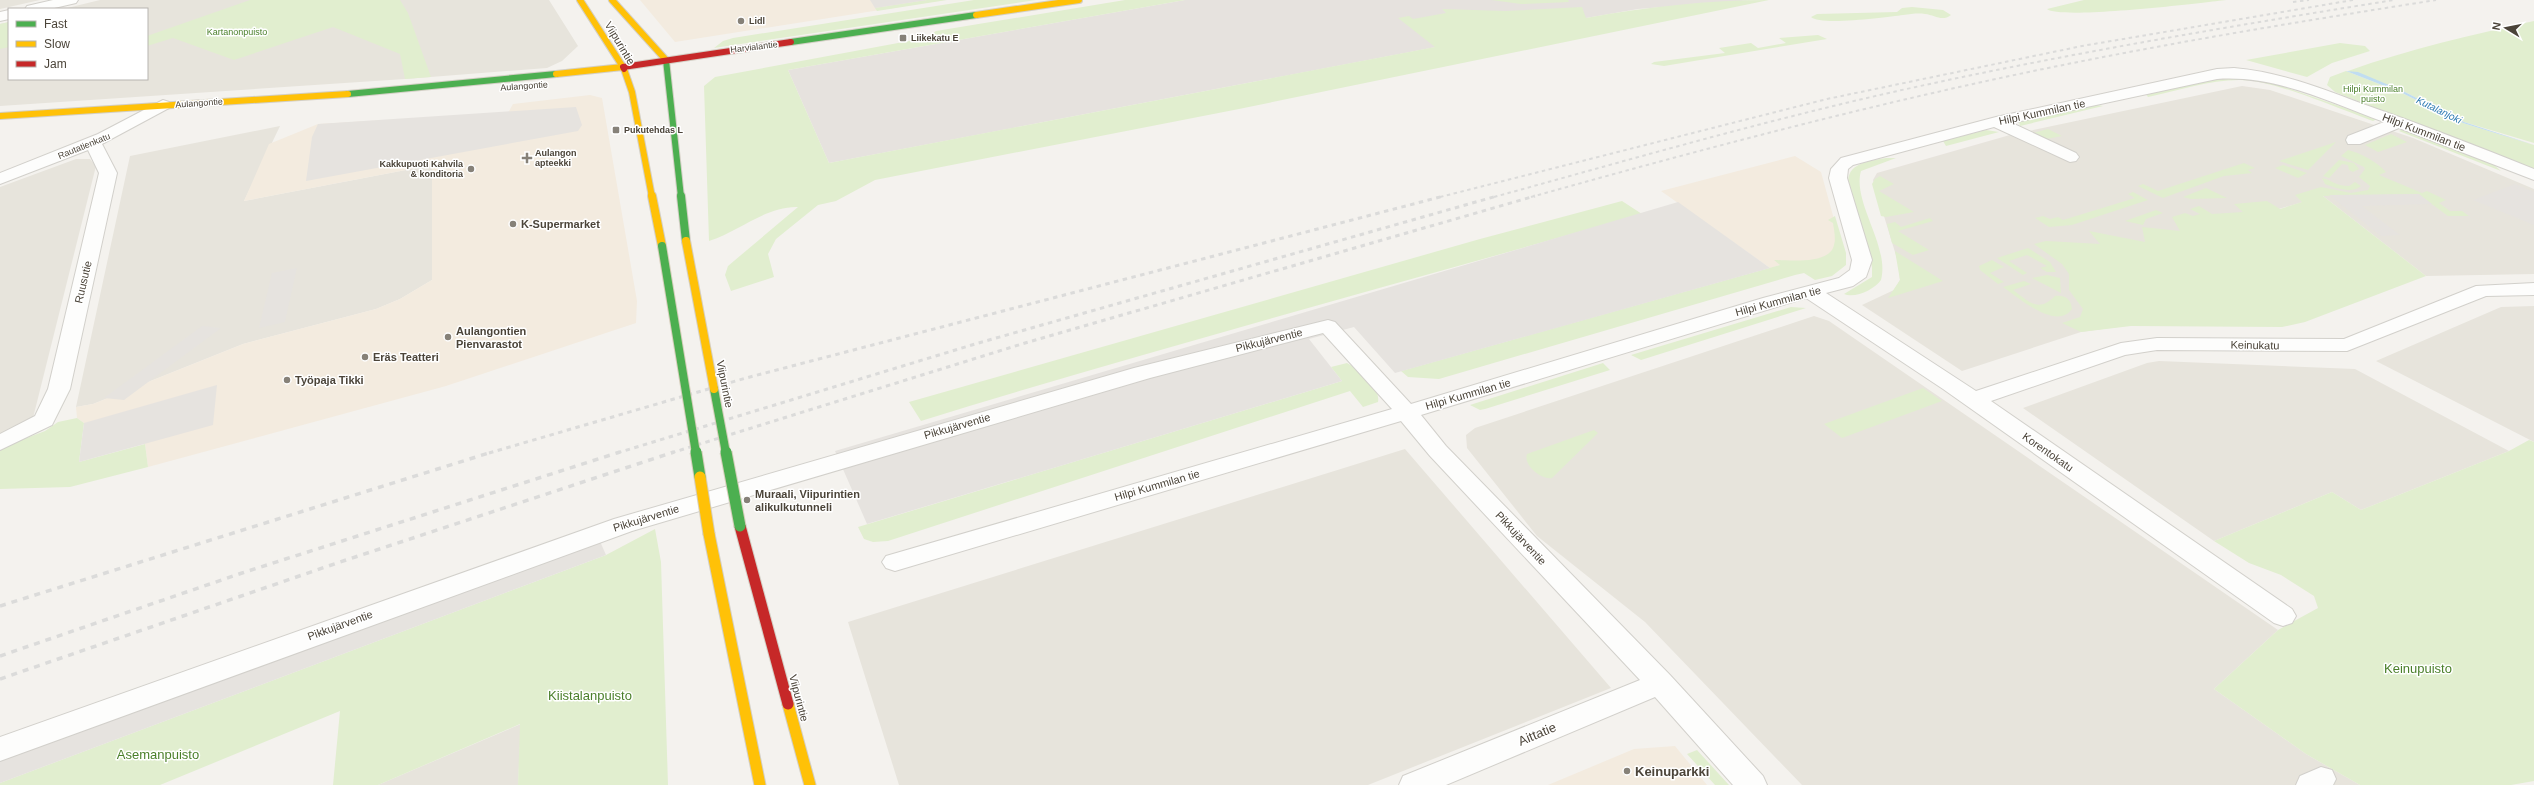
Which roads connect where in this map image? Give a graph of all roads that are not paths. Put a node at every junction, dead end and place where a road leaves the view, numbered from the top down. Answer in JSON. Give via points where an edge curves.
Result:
{"nodes":[{"id":1,"x":71,"y":0,"type":"edge"},
{"id":2,"x":580,"y":0,"type":"edge"},
{"id":3,"x":612,"y":0,"type":"edge"},
{"id":4,"x":1079,"y":0,"type":"edge"},
{"id":5,"x":36,"y":8,"type":"edge"},
{"id":6,"x":886,"y":29,"type":"junction"},
{"id":7,"x":666,"y":60,"type":"junction"},
{"id":8,"x":722,"y":62,"type":"dead end"},
{"id":9,"x":623,"y":66,"type":"junction"},
{"id":10,"x":672,"y":72,"type":"junction"},
{"id":11,"x":654,"y":74,"type":"dead end"},
{"id":12,"x":640,"y":76,"type":"dead end"},
{"id":13,"x":622,"y":78,"type":"junction"},
{"id":14,"x":571,"y":82,"type":"dead end"},
{"id":15,"x":398,"y":91,"type":"junction"},
{"id":16,"x":163,"y":105,"type":"junction"},
{"id":17,"x":0,"y":116,"type":"edge"},
{"id":18,"x":1996,"y":122,"type":"junction"},
{"id":19,"x":2399,"y":122,"type":"junction"},
{"id":20,"x":2354,"y":140,"type":"dead end"},
{"id":21,"x":94,"y":143,"type":"junction"},
{"id":22,"x":2070,"y":157,"type":"dead end"},
{"id":23,"x":2534,"y":175,"type":"edge"},
{"id":24,"x":0,"y":179,"type":"edge"},
{"id":25,"x":2534,"y":289,"type":"edge"},
{"id":26,"x":1810,"y":292,"type":"junction"},
{"id":27,"x":1973,"y":400,"type":"junction"},
{"id":28,"x":1406,"y":412,"type":"junction"},
{"id":29,"x":0,"y":443,"type":"edge"},
{"id":30,"x":895,"y":562,"type":"dead end"},
{"id":31,"x":2283,"y":616,"type":"dead end"},
{"id":32,"x":1660,"y":683,"type":"junction"},
{"id":33,"x":0,"y":749,"type":"edge"},
{"id":34,"x":760,"y":785,"type":"edge"},
{"id":35,"x":810,"y":785,"type":"edge"},
{"id":36,"x":1414,"y":785,"type":"edge"},
{"id":37,"x":1752,"y":785,"type":"edge"}],
"edges":[{"from":1,"to":5,"type":"street"},
{"from":2,"to":9,"type":"main road","name":"Viipurintie"},
{"from":3,"to":7,"type":"main road","name":"Viipurintie"},
{"from":4,"to":6,"type":"main road","name":"Harvialantie"},
{"from":6,"to":7,"type":"main road","name":"Harvialantie"},
{"from":6,"to":8,"type":"main road","name":"Harvialantie"},
{"from":7,"to":9,"type":"main road","name":"Harvialantie"},
{"from":7,"to":10,"type":"main road","name":"Viipurintie"},
{"from":9,"to":13,"type":"main road","name":"Viipurintie"},
{"from":9,"to":15,"type":"main road","name":"Aulangontie"},
{"from":10,"to":11,"type":"main road"},
{"from":10,"to":35,"type":"main road","name":"Viipurintie","bridge":true,"via":[[686,241],[740,526]]},
{"from":12,"to":13,"type":"main road"},
{"from":13,"to":34,"type":"main road","name":"Viipurintie","bridge":true,"via":[[632,92],[662,246],[709,534]]},
{"from":14,"to":15,"type":"main road","name":"Aulangontie"},
{"from":15,"to":16,"type":"main road","name":"Aulangontie"},
{"from":16,"to":17,"type":"main road","name":"Aulangontie"},
{"from":16,"to":21,"type":"street","name":"Rautatienkatu"},
{"from":18,"to":19,"type":"street","name":"Hilpi Kummilan tie","via":[[2231,73],[2262,76],[2284,82]]},
{"from":18,"to":22,"type":"street"},
{"from":18,"to":26,"type":"street","name":"Hilpi Kummilan tie","via":[[1844,162],[1839,168],[1838,178],[1862,266],[1852,280]]},
{"from":19,"to":20,"type":"street"},
{"from":19,"to":23,"type":"street","name":"Hilpi Kummilan tie"},
{"from":21,"to":24,"type":"street","name":"Rautatienkatu"},
{"from":21,"to":29,"type":"street","name":"Ruusutie","via":[[108,173],[59,389],[44,420]]},
{"from":25,"to":27,"type":"street","name":"Keinukatu","via":[[2483,290],[2346,345],[2157,344],[2121,348]]},
{"from":26,"to":27,"type":"street","name":"Korentokatu"},
{"from":26,"to":28,"type":"street","name":"Hilpi Kummilan tie"},
{"from":27,"to":31,"type":"street","name":"Korentokatu"},
{"from":28,"to":30,"type":"street","name":"Hilpi Kummilan tie"},
{"from":28,"to":32,"type":"street","name":"Pikkujärventie","via":[[1444,456]]},
{"from":28,"to":33,"type":"street","name":"Pikkujärventie","via":[[1328,326],[1142,373],[623,525]]},
{"from":32,"to":36,"type":"street","name":"Aittatie"},
{"from":32,"to":37,"type":"street","name":"Pikkujärventie"}]}
